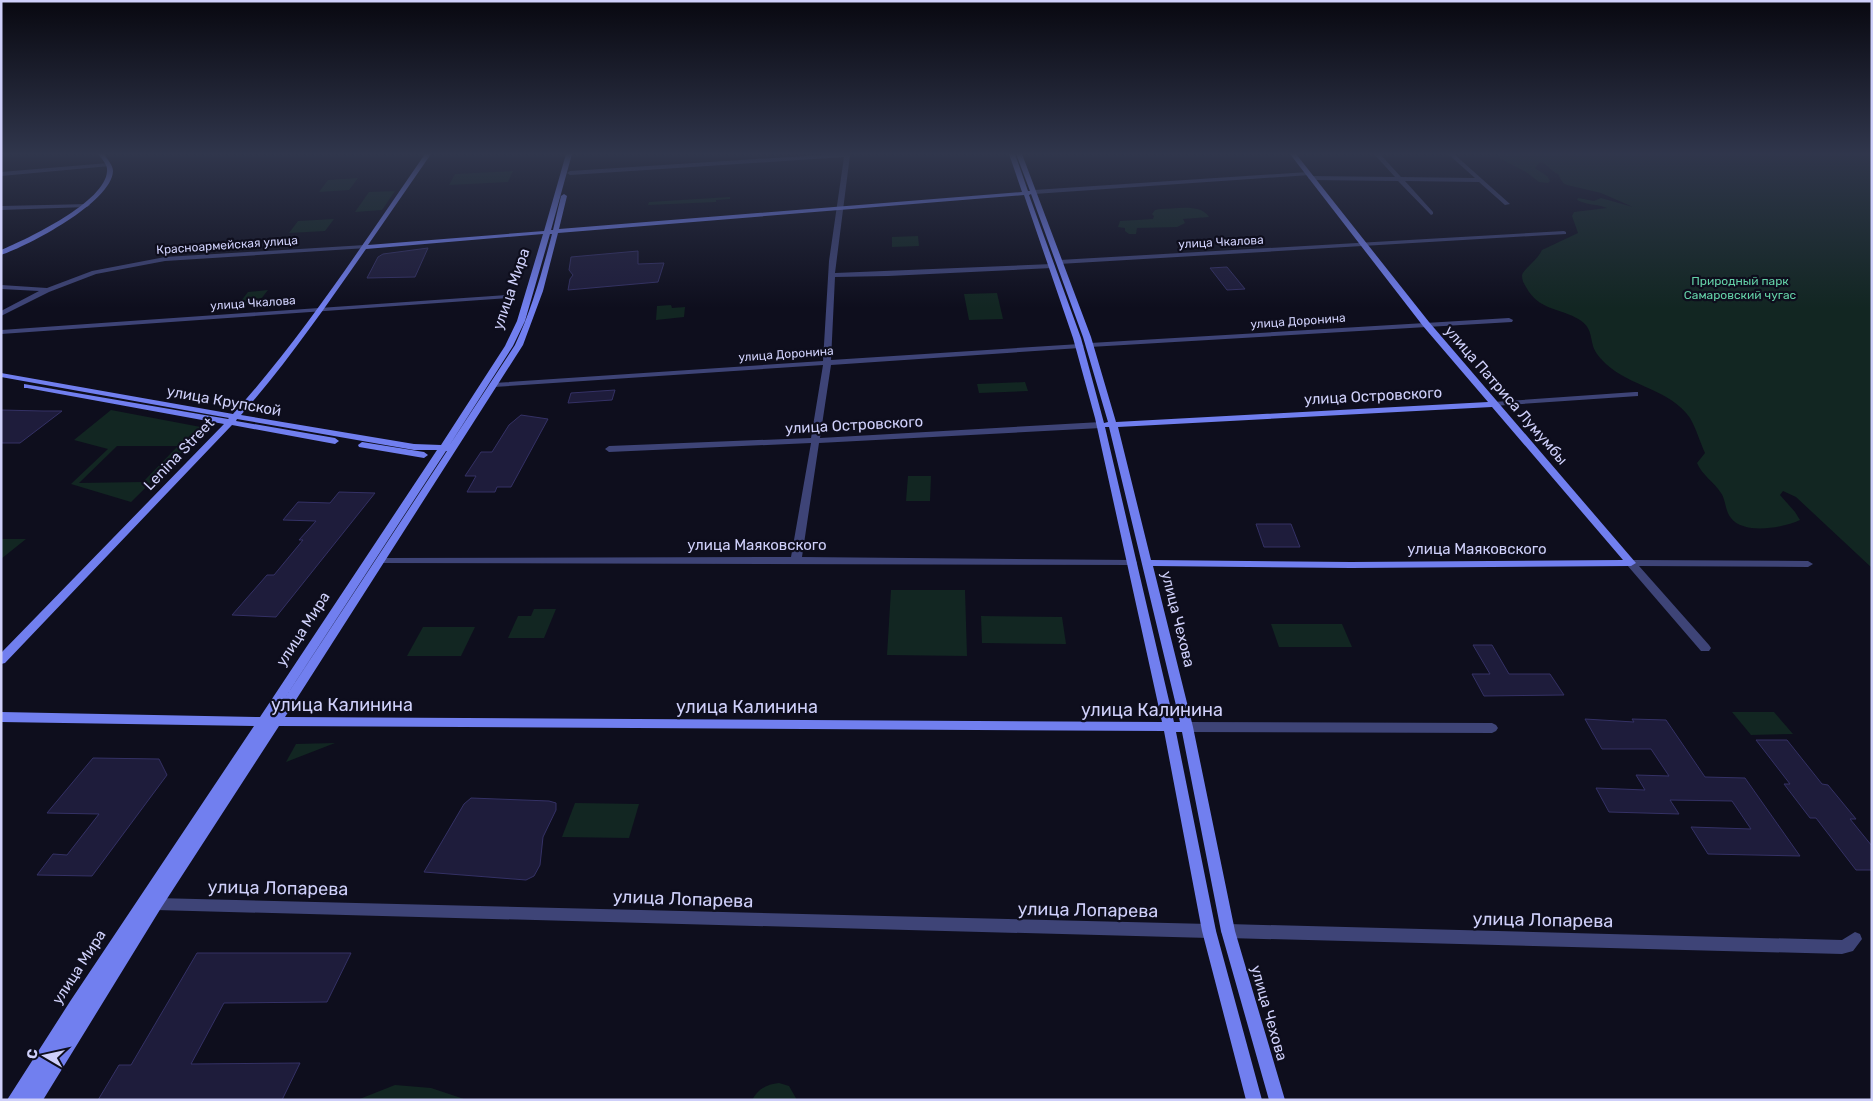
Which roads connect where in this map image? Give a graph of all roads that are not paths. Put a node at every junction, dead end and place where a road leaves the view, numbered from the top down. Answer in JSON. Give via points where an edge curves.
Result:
{"nodes":[{"id":1,"x":76,"y":205,"type":"edge"},
{"id":2,"x":87,"y":205,"type":"edge"},
{"id":3,"x":394,"y":205,"type":"edge"},
{"id":4,"x":558,"y":205,"type":"edge"},
{"id":5,"x":872,"y":205,"type":"edge"},
{"id":6,"x":1030,"y":205,"type":"edge"},
{"id":7,"x":1039,"y":205,"type":"edge"},
{"id":8,"x":1332,"y":205,"type":"edge"},
{"id":9,"x":1425,"y":205,"type":"edge"},
{"id":10,"x":1,"y":208,"type":"edge"},
{"id":11,"x":839,"y":208,"type":"junction"},
{"id":12,"x":1432,"y":213,"type":"dead end"},
{"id":13,"x":552,"y":230,"type":"junction"},
{"id":14,"x":1564,"y":233,"type":"dead end"},
{"id":15,"x":1363,"y":246,"type":"junction"},
{"id":16,"x":366,"y":247,"type":"junction"},
{"id":17,"x":1,"y":253,"type":"edge"},
{"id":18,"x":1059,"y":262,"type":"junction"},
{"id":19,"x":1052,"y":266,"type":"junction"},
{"id":20,"x":832,"y":275,"type":"junction"},
{"id":21,"x":1,"y":287,"type":"edge"},
{"id":22,"x":48,"y":290,"type":"junction"},
{"id":23,"x":507,"y":297,"type":"dead end"},
{"id":24,"x":529,"y":297,"type":"junction"},
{"id":25,"x":538,"y":297,"type":"junction"},
{"id":26,"x":321,"y":309,"type":"junction"},
{"id":27,"x":1,"y":314,"type":"edge"},
{"id":28,"x":1509,"y":320,"type":"dead end"},
{"id":29,"x":1426,"y":324,"type":"junction"},
{"id":30,"x":1,"y":332,"type":"edge"},
{"id":31,"x":1090,"y":345,"type":"junction"},
{"id":32,"x":1080,"y":346,"type":"junction"},
{"id":33,"x":828,"y":362,"type":"junction"},
{"id":34,"x":1,"y":375,"type":"edge"},
{"id":35,"x":1,"y":381,"type":"edge"},
{"id":36,"x":484,"y":385,"type":"junction"},
{"id":37,"x":494,"y":385,"type":"junction"},
{"id":38,"x":1635,"y":394,"type":"dead end"},
{"id":39,"x":1493,"y":404,"type":"junction"},
{"id":40,"x":232,"y":420,"type":"junction"},
{"id":41,"x":1101,"y":425,"type":"junction"},
{"id":42,"x":1113,"y":425,"type":"junction"},
{"id":43,"x":816,"y":440,"type":"junction"},
{"id":44,"x":609,"y":449,"type":"dead end"},
{"id":45,"x":446,"y":452,"type":"junction"},
{"id":46,"x":796,"y":560,"type":"junction"},
{"id":47,"x":369,"y":561,"type":"junction"},
{"id":48,"x":381,"y":561,"type":"junction"},
{"id":49,"x":1132,"y":562,"type":"junction"},
{"id":50,"x":1146,"y":563,"type":"junction"},
{"id":51,"x":1631,"y":563,"type":"junction"},
{"id":52,"x":1808,"y":564,"type":"dead end"},
{"id":53,"x":1705,"y":648,"type":"dead end"},
{"id":54,"x":1,"y":660,"type":"edge"},
{"id":55,"x":1,"y":716,"type":"edge"},
{"id":56,"x":269,"y":722,"type":"junction"},
{"id":57,"x":1169,"y":727,"type":"junction"},
{"id":58,"x":1186,"y":727,"type":"junction"},
{"id":59,"x":1492,"y":728,"type":"dead end"},
{"id":60,"x":148,"y":904,"type":"junction"},
{"id":61,"x":1209,"y":931,"type":"junction"},
{"id":62,"x":1228,"y":931,"type":"junction"},
{"id":63,"x":1855,"y":939,"type":"dead end"},
{"id":64,"x":15,"y":1100,"type":"edge"},
{"id":65,"x":33,"y":1100,"type":"edge"},
{"id":66,"x":1254,"y":1100,"type":"edge"},
{"id":67,"x":1277,"y":1100,"type":"edge"}],
"edges":[{"from":1,"to":10,"type":"street"},
{"from":2,"to":17,"type":"main road"},
{"from":3,"to":16,"type":"main road","name":"Lenina Street"},
{"from":4,"to":13,"type":"main road","name":"улица Мира"},
{"from":5,"to":11,"type":"main road","name":"Красноармейская улица"},
{"from":6,"to":19,"type":"main road","name":"улица Чехова"},
{"from":7,"to":18,"type":"main road","name":"улица Чехова"},
{"from":8,"to":15,"type":"main road","name":"улица Патриса Лумумбы"},
{"from":9,"to":12,"type":"street"},
{"from":11,"to":13,"type":"main road","name":"Красноармейская улица"},
{"from":11,"to":20,"type":"street"},
{"from":13,"to":16,"type":"main road","name":"Красноармейская улица"},
{"from":13,"to":24,"type":"main road","name":"улица Мира"},
{"from":13,"to":25,"type":"main road","name":"улица Мира"},
{"from":14,"to":15,"type":"street","name":"улица Чкалова"},
{"from":15,"to":18,"type":"street","name":"улица Чкалова"},
{"from":15,"to":29,"type":"main road","name":"улица Патриса Лумумбы"},
{"from":16,"to":22,"type":"street","name":"Красноармейская улица","via":[[165,259],[94,272]]},
{"from":16,"to":26,"type":"main road","name":"Lenina Street"},
{"from":18,"to":19,"type":"main road"},
{"from":18,"to":31,"type":"main road","name":"улица Чехова"},
{"from":19,"to":20,"type":"street"},
{"from":19,"to":32,"type":"main road","name":"улица Чехова"},
{"from":20,"to":33,"type":"street"},
{"from":21,"to":22,"type":"street","name":"Красноармейская улица"},
{"from":22,"to":27,"type":"street"},
{"from":23,"to":26,"type":"street","name":"улица Чкалова"},
{"from":24,"to":25,"type":"main road"},
{"from":24,"to":36,"type":"main road","name":"улица Мира","via":[[517,332]]},
{"from":25,"to":37,"type":"main road","name":"улица Мира","via":[[526,331]]},
{"from":26,"to":30,"type":"street","name":"улица Чкалова"},
{"from":26,"to":40,"type":"main road","name":"Lenina Street"},
{"from":28,"to":29,"type":"street","name":"улица Доронина"},
{"from":29,"to":31,"type":"street","name":"улица Доронина"},
{"from":29,"to":39,"type":"main road","name":"улица Патриса Лумумбы"},
{"from":31,"to":32,"type":"main road"},
{"from":31,"to":42,"type":"main road","name":"улица Чехова"},
{"from":32,"to":33,"type":"street","name":"улица Доронина"},
{"from":32,"to":41,"type":"main road","name":"улица Чехова"},
{"from":33,"to":37,"type":"street","name":"улица Доронина"},
{"from":33,"to":43,"type":"street"},
{"from":34,"to":40,"type":"main road","name":"улица Крупской"},
{"from":35,"to":40,"type":"main road","name":"улица Крупской"},
{"from":36,"to":37,"type":"main road"},
{"from":36,"to":45,"type":"main road","name":"улица Мира"},
{"from":37,"to":45,"type":"main road","name":"улица Мира"},
{"from":38,"to":39,"type":"street","name":"улица Островского"},
{"from":39,"to":42,"type":"main road","name":"улица Островского"},
{"from":39,"to":51,"type":"main road","name":"улица Патриса Лумумбы"},
{"from":40,"to":45,"type":"main road","name":"улица Крупской","via":[[409,453]]},
{"from":40,"to":54,"type":"main road","name":"Lenina Street"},
{"from":41,"to":42,"type":"main road","name":"улица Островского"},
{"from":41,"to":43,"type":"street","name":"улица Островского"},
{"from":41,"to":49,"type":"main road","name":"улица Чехова"},
{"from":42,"to":50,"type":"main road","name":"улица Чехова"},
{"from":43,"to":44,"type":"street","name":"улица Островского"},
{"from":43,"to":46,"type":"street"},
{"from":45,"to":47,"type":"main road","name":"улица Мира"},
{"from":45,"to":48,"type":"main road","name":"улица Мира"},
{"from":46,"to":48,"type":"street","name":"улица Маяковского"},
{"from":46,"to":49,"type":"street","name":"улица Маяковского"},
{"from":47,"to":48,"type":"main road"},
{"from":47,"to":56,"type":"main road","name":"улица Мира"},
{"from":48,"to":56,"type":"main road","name":"улица Мира"},
{"from":49,"to":57,"type":"main road","name":"улица Чехова"},
{"from":50,"to":51,"type":"main road","name":"улица Маяковского"},
{"from":50,"to":58,"type":"main road","name":"улица Чехова"},
{"from":51,"to":52,"type":"street","name":"улица Маяковского"},
{"from":51,"to":53,"type":"street","name":"улица Патриса Лумумбы"},
{"from":55,"to":56,"type":"main road","name":"улица Калинина"},
{"from":56,"to":57,"type":"main road","name":"улица Калинина"},
{"from":56,"to":60,"type":"main road","name":"улица Мира"},
{"from":57,"to":58,"type":"main road","name":"улица Калинина"},
{"from":57,"to":61,"type":"main road","name":"улица Чехова"},
{"from":58,"to":59,"type":"street","name":"улица Калинина"},
{"from":58,"to":62,"type":"main road","name":"улица Чехова"},
{"from":60,"to":61,"type":"street","name":"улица Лопарева"},
{"from":60,"to":64,"type":"main road","name":"улица Мира"},
{"from":60,"to":65,"type":"main road","name":"улица Мира"},
{"from":61,"to":66,"type":"main road","name":"улица Чехова"},
{"from":62,"to":63,"type":"street","name":"улица Лопарева","via":[[1842,946],[1848,946]]},
{"from":62,"to":67,"type":"main road","name":"улица Чехова"}]}
